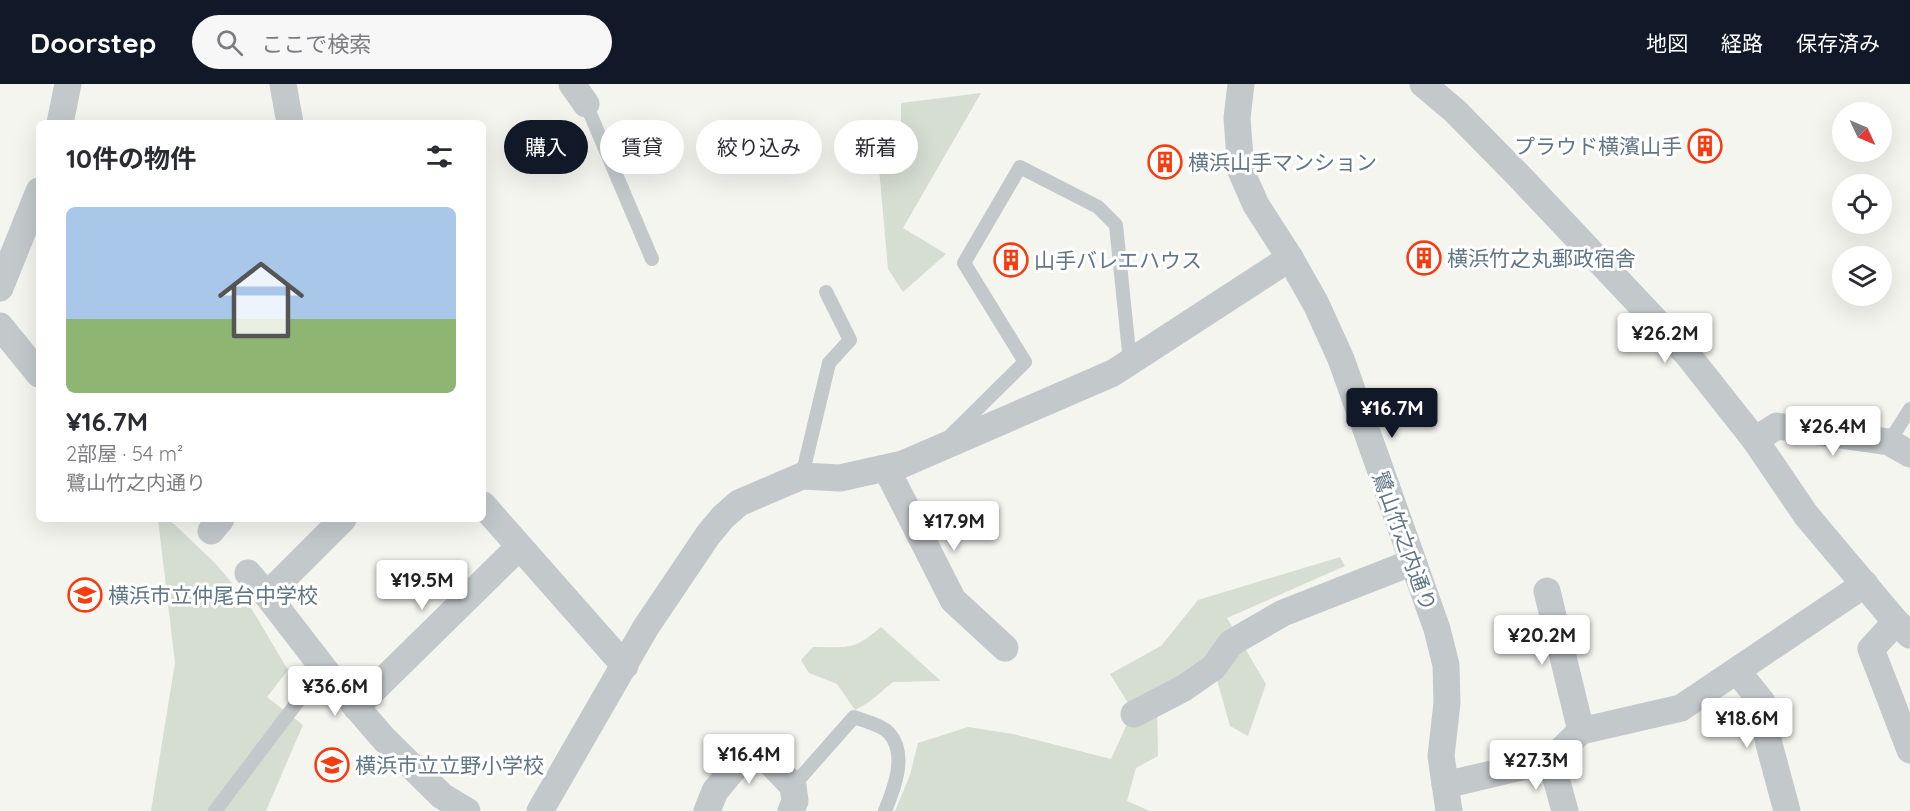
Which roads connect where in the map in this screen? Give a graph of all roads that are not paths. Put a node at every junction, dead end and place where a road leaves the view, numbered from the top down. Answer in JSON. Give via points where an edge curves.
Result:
{"nodes":[{"id":1,"x":68,"y":84,"type":"edge"},
{"id":2,"x":283,"y":84,"type":"edge"},
{"id":3,"x":1241,"y":84,"type":"edge"},
{"id":4,"x":1423,"y":84,"type":"edge"},
{"id":5,"x":579,"y":94,"type":"edge"},
{"id":6,"x":61,"y":120,"type":"edge"},
{"id":7,"x":289,"y":120,"type":"edge"},
{"id":8,"x":36,"y":198,"type":"edge"},
{"id":9,"x":1290,"y":258,"type":"junction"},
{"id":10,"x":652,"y":259,"type":"dead end"},
{"id":11,"x":0,"y":288,"type":"edge"},
{"id":12,"x":826,"y":292,"type":"dead end"},
{"id":13,"x":0,"y":326,"type":"edge"},
{"id":14,"x":1130,"y":363,"type":"junction"},
{"id":15,"x":36,"y":370,"type":"edge"},
{"id":16,"x":1910,"y":409,"type":"edge"},
{"id":17,"x":1755,"y":440,"type":"junction"},
{"id":18,"x":1900,"y":448,"type":"edge"},
{"id":19,"x":934,"y":451,"type":"junction"},
{"id":20,"x":886,"y":468,"type":"junction"},
{"id":21,"x":802,"y":476,"type":"junction"},
{"id":22,"x":486,"y":508,"type":"edge"},
{"id":23,"x":340,"y":522,"type":"edge"},
{"id":24,"x":519,"y":547,"type":"junction"},
{"id":25,"x":1413,"y":562,"type":"junction"},
{"id":26,"x":248,"y":573,"type":"dead end"},
{"id":27,"x":1865,"y":584,"type":"junction"},
{"id":28,"x":1547,"y":591,"type":"dead end"},
{"id":29,"x":267,"y":595,"type":"junction"},
{"id":30,"x":1903,"y":628,"type":"edge"},
{"id":31,"x":1005,"y":648,"type":"dead end"},
{"id":32,"x":625,"y":666,"type":"junction"},
{"id":33,"x":1737,"y":671,"type":"junction"},
{"id":34,"x":328,"y":674,"type":"junction"},
{"id":35,"x":356,"y":707,"type":"junction"},
{"id":36,"x":1134,"y":714,"type":"dead end"},
{"id":37,"x":1581,"y":731,"type":"junction"},
{"id":38,"x":1910,"y":750,"type":"edge"},
{"id":39,"x":1551,"y":760,"type":"junction"},
{"id":40,"x":792,"y":798,"type":"edge"},
{"id":41,"x":1447,"y":798,"type":"edge"},
{"id":42,"x":215,"y":811,"type":"edge"},
{"id":43,"x":467,"y":811,"type":"edge"},
{"id":44,"x":540,"y":811,"type":"edge"},
{"id":45,"x":707,"y":811,"type":"edge"},
{"id":46,"x":885,"y":811,"type":"edge"},
{"id":47,"x":1565,"y":811,"type":"edge"},
{"id":48,"x":1787,"y":811,"type":"edge"}],
"edges":[{"from":1,"to":6,"type":"street"},
{"from":2,"to":7,"type":"street"},
{"from":3,"to":9,"type":"street","name":"鷺山竹之内通り","via":[[1237,118],[1241,171],[1256,205]]},
{"from":4,"to":17,"type":"street","via":[[1518,175],[1687,354]]},
{"from":5,"to":10,"type":"lane"},
{"from":8,"to":11,"type":"street"},
{"from":9,"to":14,"type":"street"},
{"from":9,"to":25,"type":"street","name":"鷺山竹之内通り","via":[[1341,359]]},
{"from":12,"to":21,"type":"lane","via":[[850,340],[829,363]]},
{"from":13,"to":15,"type":"street"},
{"from":14,"to":19,"type":"street"},
{"from":14,"to":19,"type":"lane","via":[[1116,225],[1098,207],[1020,167],[964,263],[1025,362]]},
{"from":16,"to":18,"type":"lane"},
{"from":17,"to":18,"type":"street","via":[[1778,426]]},
{"from":17,"to":27,"type":"street","via":[[1806,515]]},
{"from":19,"to":20,"type":"street"},
{"from":20,"to":21,"type":"street","via":[[840,478]]},
{"from":20,"to":31,"type":"street","via":[[953,600]]},
{"from":21,"to":32,"type":"street","via":[[739,503],[723,518],[646,627]]},
{"from":22,"to":24,"type":"street"},
{"from":23,"to":29,"type":"street"},
{"from":24,"to":32,"type":"street"},
{"from":24,"to":35,"type":"street"},
{"from":25,"to":36,"type":"street","via":[[1283,613],[1231,643],[1214,667],[1185,688]]},
{"from":25,"to":41,"type":"street","name":"鷺山竹之内通り","via":[[1446,666],[1447,703],[1441,756]]},
{"from":26,"to":29,"type":"street"},
{"from":27,"to":30,"type":"street"},
{"from":27,"to":33,"type":"street"},
{"from":28,"to":37,"type":"street"},
{"from":29,"to":34,"type":"street"},
{"from":30,"to":38,"type":"street","via":[[1871,649]]},
{"from":32,"to":44,"type":"street"},
{"from":33,"to":37,"type":"street","via":[[1681,708]]},
{"from":33,"to":48,"type":"street","via":[[1762,702]]},
{"from":34,"to":35,"type":"street"},
{"from":34,"to":42,"type":"lane","via":[[298,700]]},
{"from":35,"to":43,"type":"street","via":[[442,796]]},
{"from":37,"to":39,"type":"street"},
{"from":39,"to":41,"type":"street"},
{"from":39,"to":47,"type":"street"},
{"from":40,"to":45,"type":"street","via":[[765,757],[746,754],[715,791]]},
{"from":40,"to":46,"type":"lane","via":[[854,717],[888,732],[898,749],[895,785]]}]}
